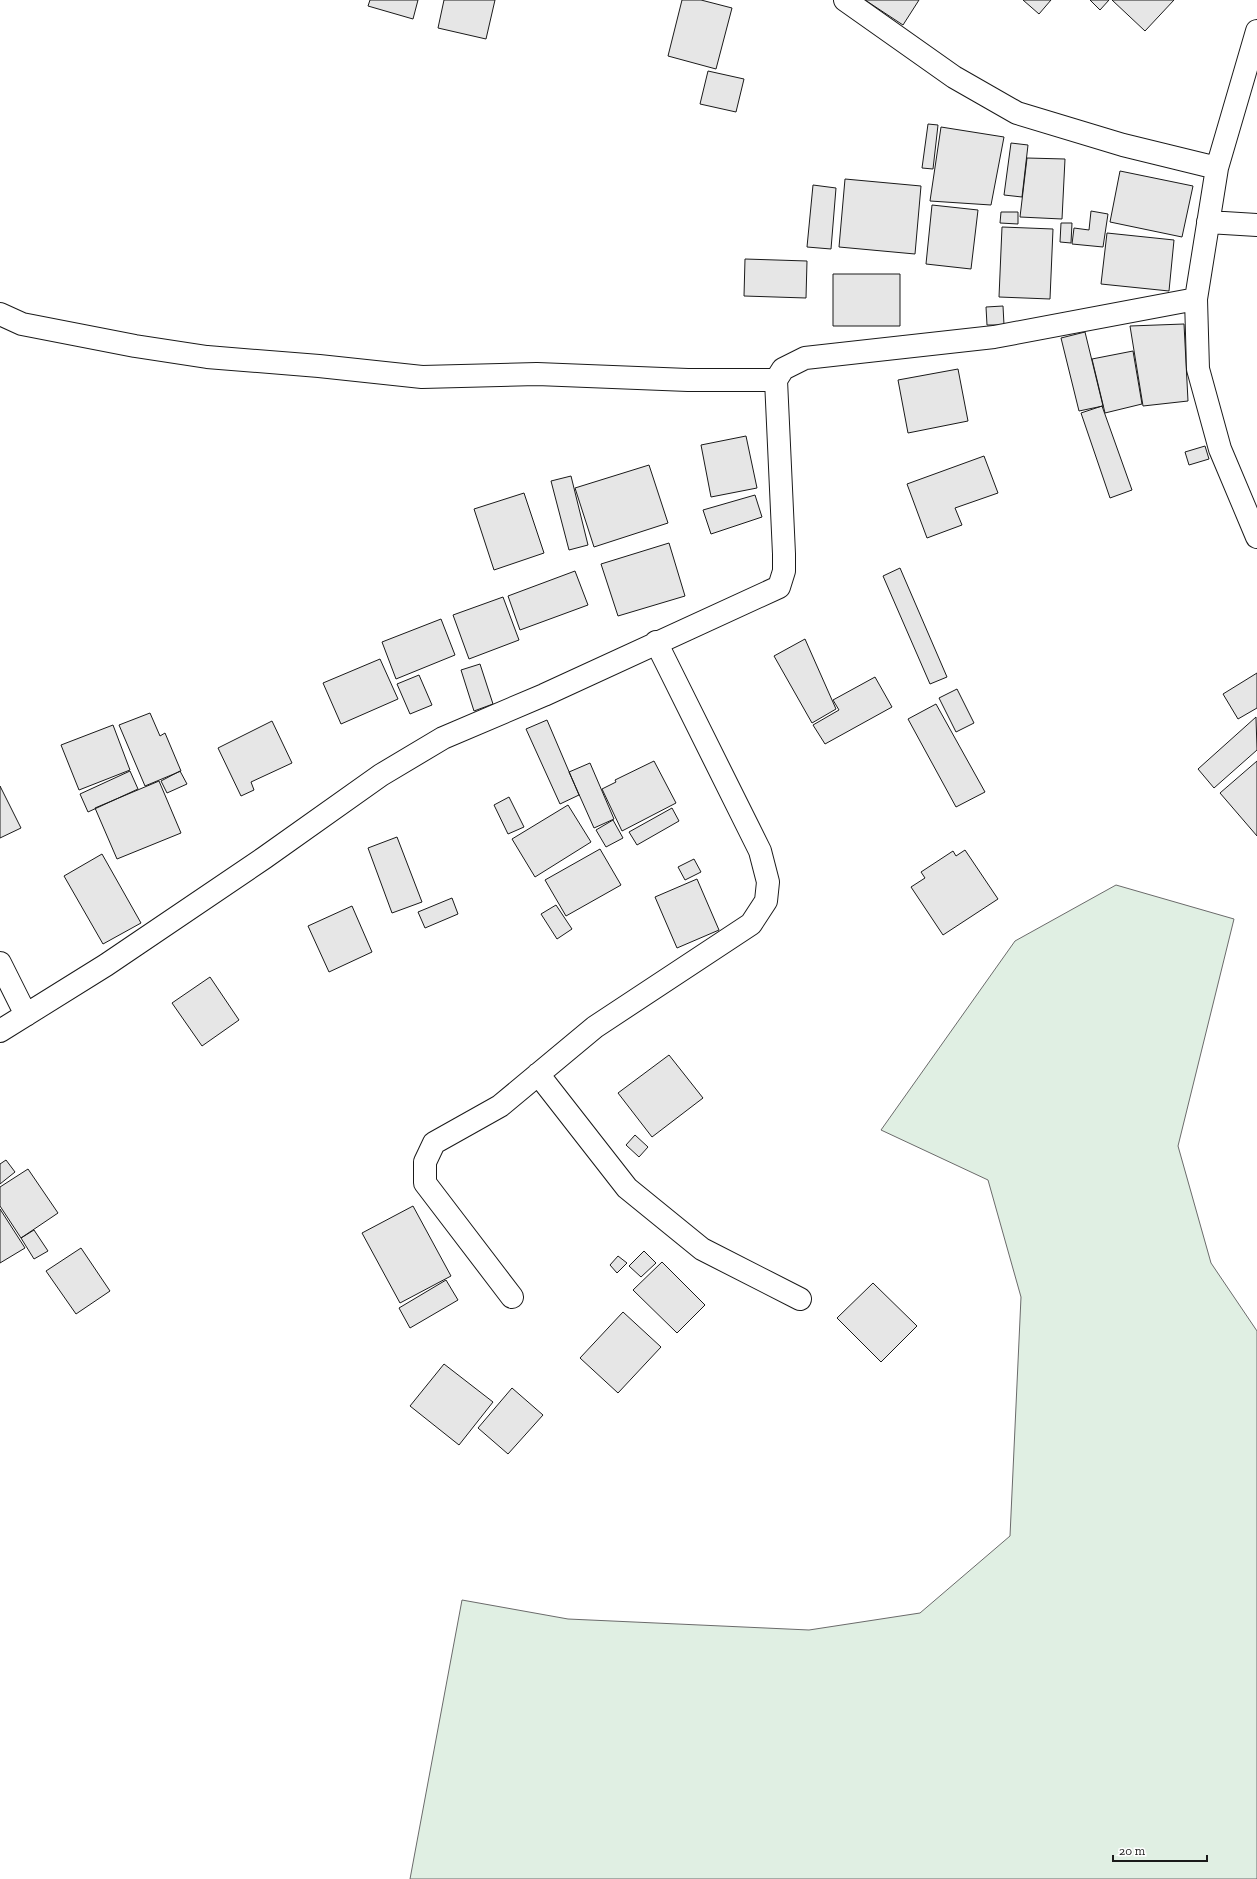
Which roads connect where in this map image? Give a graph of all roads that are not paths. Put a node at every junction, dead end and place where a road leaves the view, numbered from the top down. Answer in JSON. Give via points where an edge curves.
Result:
{"nodes":[{"id":1,"x":845,"y":0,"type":"edge"},
{"id":2,"x":1257,"y":31,"type":"edge"},
{"id":3,"x":1217,"y":168,"type":"junction"},
{"id":4,"x":1208,"y":222,"type":"junction"},
{"id":5,"x":1257,"y":225,"type":"edge"},
{"id":6,"x":1196,"y":299,"type":"junction"},
{"id":7,"x":0,"y":314,"type":"edge"},
{"id":8,"x":776,"y":380,"type":"junction"},
{"id":9,"x":1257,"y":537,"type":"edge"},
{"id":10,"x":656,"y":642,"type":"junction"},
{"id":11,"x":0,"y":963,"type":"edge"},
{"id":12,"x":26,"y":1015,"type":"junction"},
{"id":13,"x":0,"y":1031,"type":"edge"},
{"id":14,"x":538,"y":1074,"type":"junction"},
{"id":15,"x":512,"y":1297,"type":"dead end"},
{"id":16,"x":800,"y":1299,"type":"dead end"}],
"edges":[{"from":1,"to":3,"type":"street","via":[[954,77],[1017,113],[1123,145]]},
{"from":2,"to":3,"type":"street"},
{"from":3,"to":4,"type":"street"},
{"from":4,"to":5,"type":"street"},
{"from":4,"to":6,"type":"street"},
{"from":6,"to":8,"type":"street","via":[[994,337],[805,358],[783,369]]},
{"from":6,"to":9,"type":"street","via":[[1198,369],[1220,449]]},
{"from":7,"to":8,"type":"street","via":[[22,324],[207,357],[422,377],[537,374],[688,380]]},
{"from":8,"to":10,"type":"street","via":[[784,554],[784,571],[779,587]]},
{"from":10,"to":12,"type":"street","via":[[544,696],[436,742],[381,775],[106,965]]},
{"from":10,"to":14,"type":"street","via":[[760,851],[768,882],[766,901],[751,924],[594,1027]]},
{"from":11,"to":12,"type":"street"},
{"from":12,"to":13,"type":"street"},
{"from":14,"to":15,"type":"street","via":[[500,1106],[434,1143],[424,1162],[424,1183]]},
{"from":14,"to":16,"type":"street","via":[[627,1188],[702,1249]]}]}
